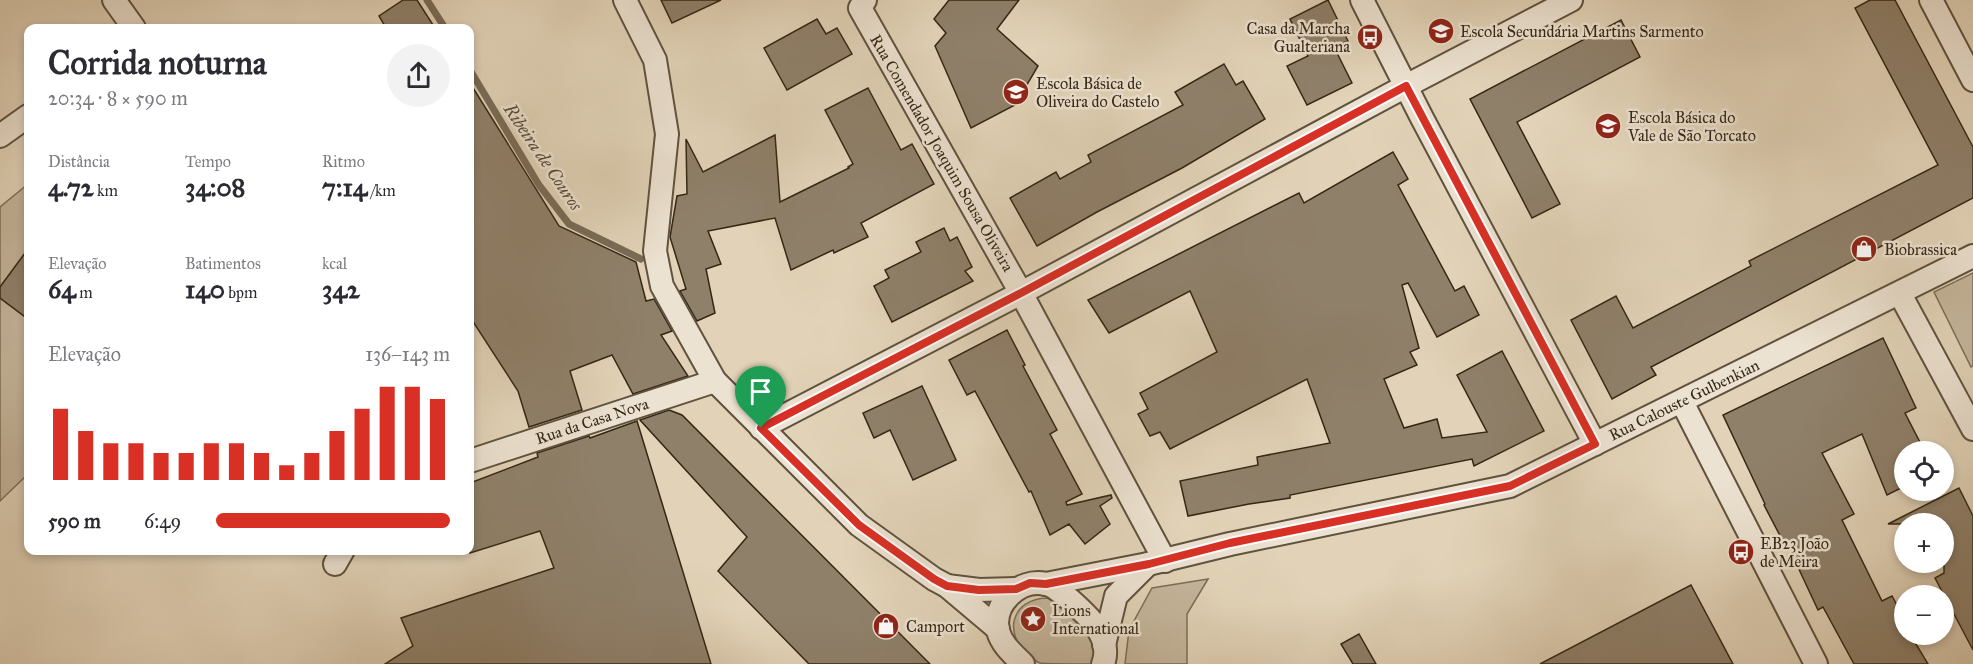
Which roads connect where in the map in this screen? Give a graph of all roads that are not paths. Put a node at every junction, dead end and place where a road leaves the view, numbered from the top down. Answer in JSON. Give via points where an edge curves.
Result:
{"nodes":[{"id":1,"x":114,"y":0,"type":"edge"},
{"id":2,"x":625,"y":0,"type":"edge"},
{"id":3,"x":865,"y":0,"type":"edge"},
{"id":4,"x":1362,"y":0,"type":"edge"},
{"id":5,"x":1571,"y":0,"type":"edge"},
{"id":6,"x":1931,"y":0,"type":"edge"},
{"id":7,"x":131,"y":24,"type":"edge"},
{"id":8,"x":1973,"y":80,"type":"edge"},
{"id":9,"x":1406,"y":86,"type":"junction"},
{"id":10,"x":24,"y":119,"type":"edge"},
{"id":11,"x":0,"y":136,"type":"edge"},
{"id":12,"x":1973,"y":256,"type":"edge"},
{"id":13,"x":1021,"y":293,"type":"junction"},
{"id":14,"x":1900,"y":294,"type":"junction"},
{"id":15,"x":715,"y":381,"type":"junction"},
{"id":16,"x":1966,"y":397,"type":"edge"},
{"id":17,"x":1682,"y":402,"type":"junction"},
{"id":18,"x":761,"y":428,"type":"junction"},
{"id":19,"x":1973,"y":429,"type":"edge"},
{"id":20,"x":1595,"y":444,"type":"junction"},
{"id":21,"x":474,"y":460,"type":"edge"},
{"id":22,"x":1157,"y":562,"type":"junction"},
{"id":23,"x":1046,"y":584,"type":"junction"},
{"id":24,"x":947,"y":586,"type":"junction"},
{"id":25,"x":1016,"y":589,"type":"junction"},
{"id":26,"x":998,"y":629,"type":"junction"},
{"id":27,"x":1104,"y":654,"type":"edge"},
{"id":28,"x":1023,"y":664,"type":"edge"},
{"id":29,"x":1816,"y":664,"type":"edge"}],
"edges":[{"from":1,"to":7,"type":"street"},
{"from":2,"to":15,"type":"street","via":[[655,60],[668,134],[655,251],[662,286]]},
{"from":3,"to":13,"type":"street","name":"Rua Comendador Joaquim Sousa Oliveira","via":[[860,8]]},
{"from":4,"to":9,"type":"street"},
{"from":5,"to":9,"type":"street"},
{"from":6,"to":8,"type":"street"},
{"from":9,"to":13,"type":"street"},
{"from":9,"to":20,"type":"street"},
{"from":10,"to":11,"type":"street"},
{"from":12,"to":14,"type":"street","name":"Rua Calouste Gulbenkian"},
{"from":13,"to":18,"type":"street"},
{"from":13,"to":22,"type":"street","name":"Rua Comendador Joaquim Sousa Oliveira"},
{"from":14,"to":16,"type":"street"},
{"from":14,"to":17,"type":"street","name":"Rua Calouste Gulbenkian"},
{"from":15,"to":18,"type":"street"},
{"from":15,"to":21,"type":"street","name":"Rua da Casa Nova"},
{"from":16,"to":19,"type":"street"},
{"from":17,"to":20,"type":"street","name":"Rua Calouste Gulbenkian"},
{"from":17,"to":29,"type":"street"},
{"from":18,"to":24,"type":"street","via":[[859,525]]},
{"from":20,"to":22,"type":"street","name":"Rua Calouste Gulbenkian","via":[[1510,486],[1230,543]]},
{"from":22,"to":23,"type":"street","name":"Rua Calouste Gulbenkian"},
{"from":22,"to":27,"type":"street","name":"Rua Calouste Gulbenkian","via":[[1116,596]]},
{"from":23,"to":25,"type":"street","name":"Rua Calouste Gulbenkian","via":[[1030,583]]},
{"from":23,"to":27,"type":"street","via":[[1060,590],[1099,630]]},
{"from":24,"to":25,"type":"street","name":"Rua Calouste Gulbenkian"},
{"from":24,"to":26,"type":"street"},
{"from":25,"to":26,"type":"street","via":[[1001,607]]},
{"from":26,"to":28,"type":"street","via":[[1004,644]]}]}
